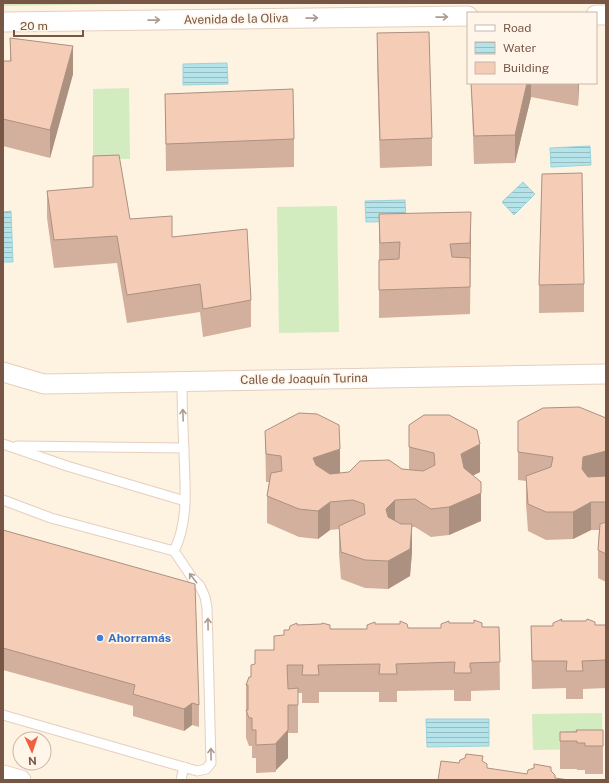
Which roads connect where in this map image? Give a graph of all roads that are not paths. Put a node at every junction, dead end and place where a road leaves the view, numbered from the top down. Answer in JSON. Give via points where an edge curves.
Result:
{"nodes":[{"id":1,"x":467,"y":16,"type":"edge"},
{"id":2,"x":3,"y":22,"type":"edge"},
{"id":3,"x":3,"y":372,"type":"edge"},
{"id":4,"x":606,"y":374,"type":"edge"},
{"id":5,"x":182,"y":382,"type":"junction"},
{"id":6,"x":6,"y":444,"type":"edge"},
{"id":7,"x":184,"y":448,"type":"junction"},
{"id":8,"x":3,"y":500,"type":"edge"},
{"id":9,"x":185,"y":502,"type":"junction"},
{"id":10,"x":174,"y":551,"type":"junction"},
{"id":11,"x":3,"y":715,"type":"edge"},
{"id":12,"x":184,"y":767,"type":"junction"},
{"id":13,"x":3,"y":775,"type":"edge"},
{"id":14,"x":21,"y":780,"type":"edge"},
{"id":15,"x":181,"y":780,"type":"edge"}],
"edges":[{"from":2,"to":1,"type":"street","name":"Avenida de la Oliva","one_way":true},
{"from":3,"to":5,"type":"street","name":"Calle de Joaquín Turina","via":[[44,384]]},
{"from":4,"to":5,"type":"street","name":"Calle de Joaquín Turina"},
{"from":7,"to":5,"type":"lane","one_way":true},
{"from":6,"to":7,"type":"lane"},
{"from":6,"to":9,"type":"lane","via":[[67,466]]},
{"from":7,"to":9,"type":"lane"},
{"from":8,"to":10,"type":"lane","via":[[51,518]]},
{"from":9,"to":10,"type":"lane","via":[[183,524]]},
{"from":12,"to":10,"type":"lane","one_way":true,"via":[[196,771],[206,769],[211,762],[207,608],[200,586]]},
{"from":11,"to":12,"type":"lane"},
{"from":12,"to":15,"type":"lane"},
{"from":13,"to":14,"type":"street"}]}
